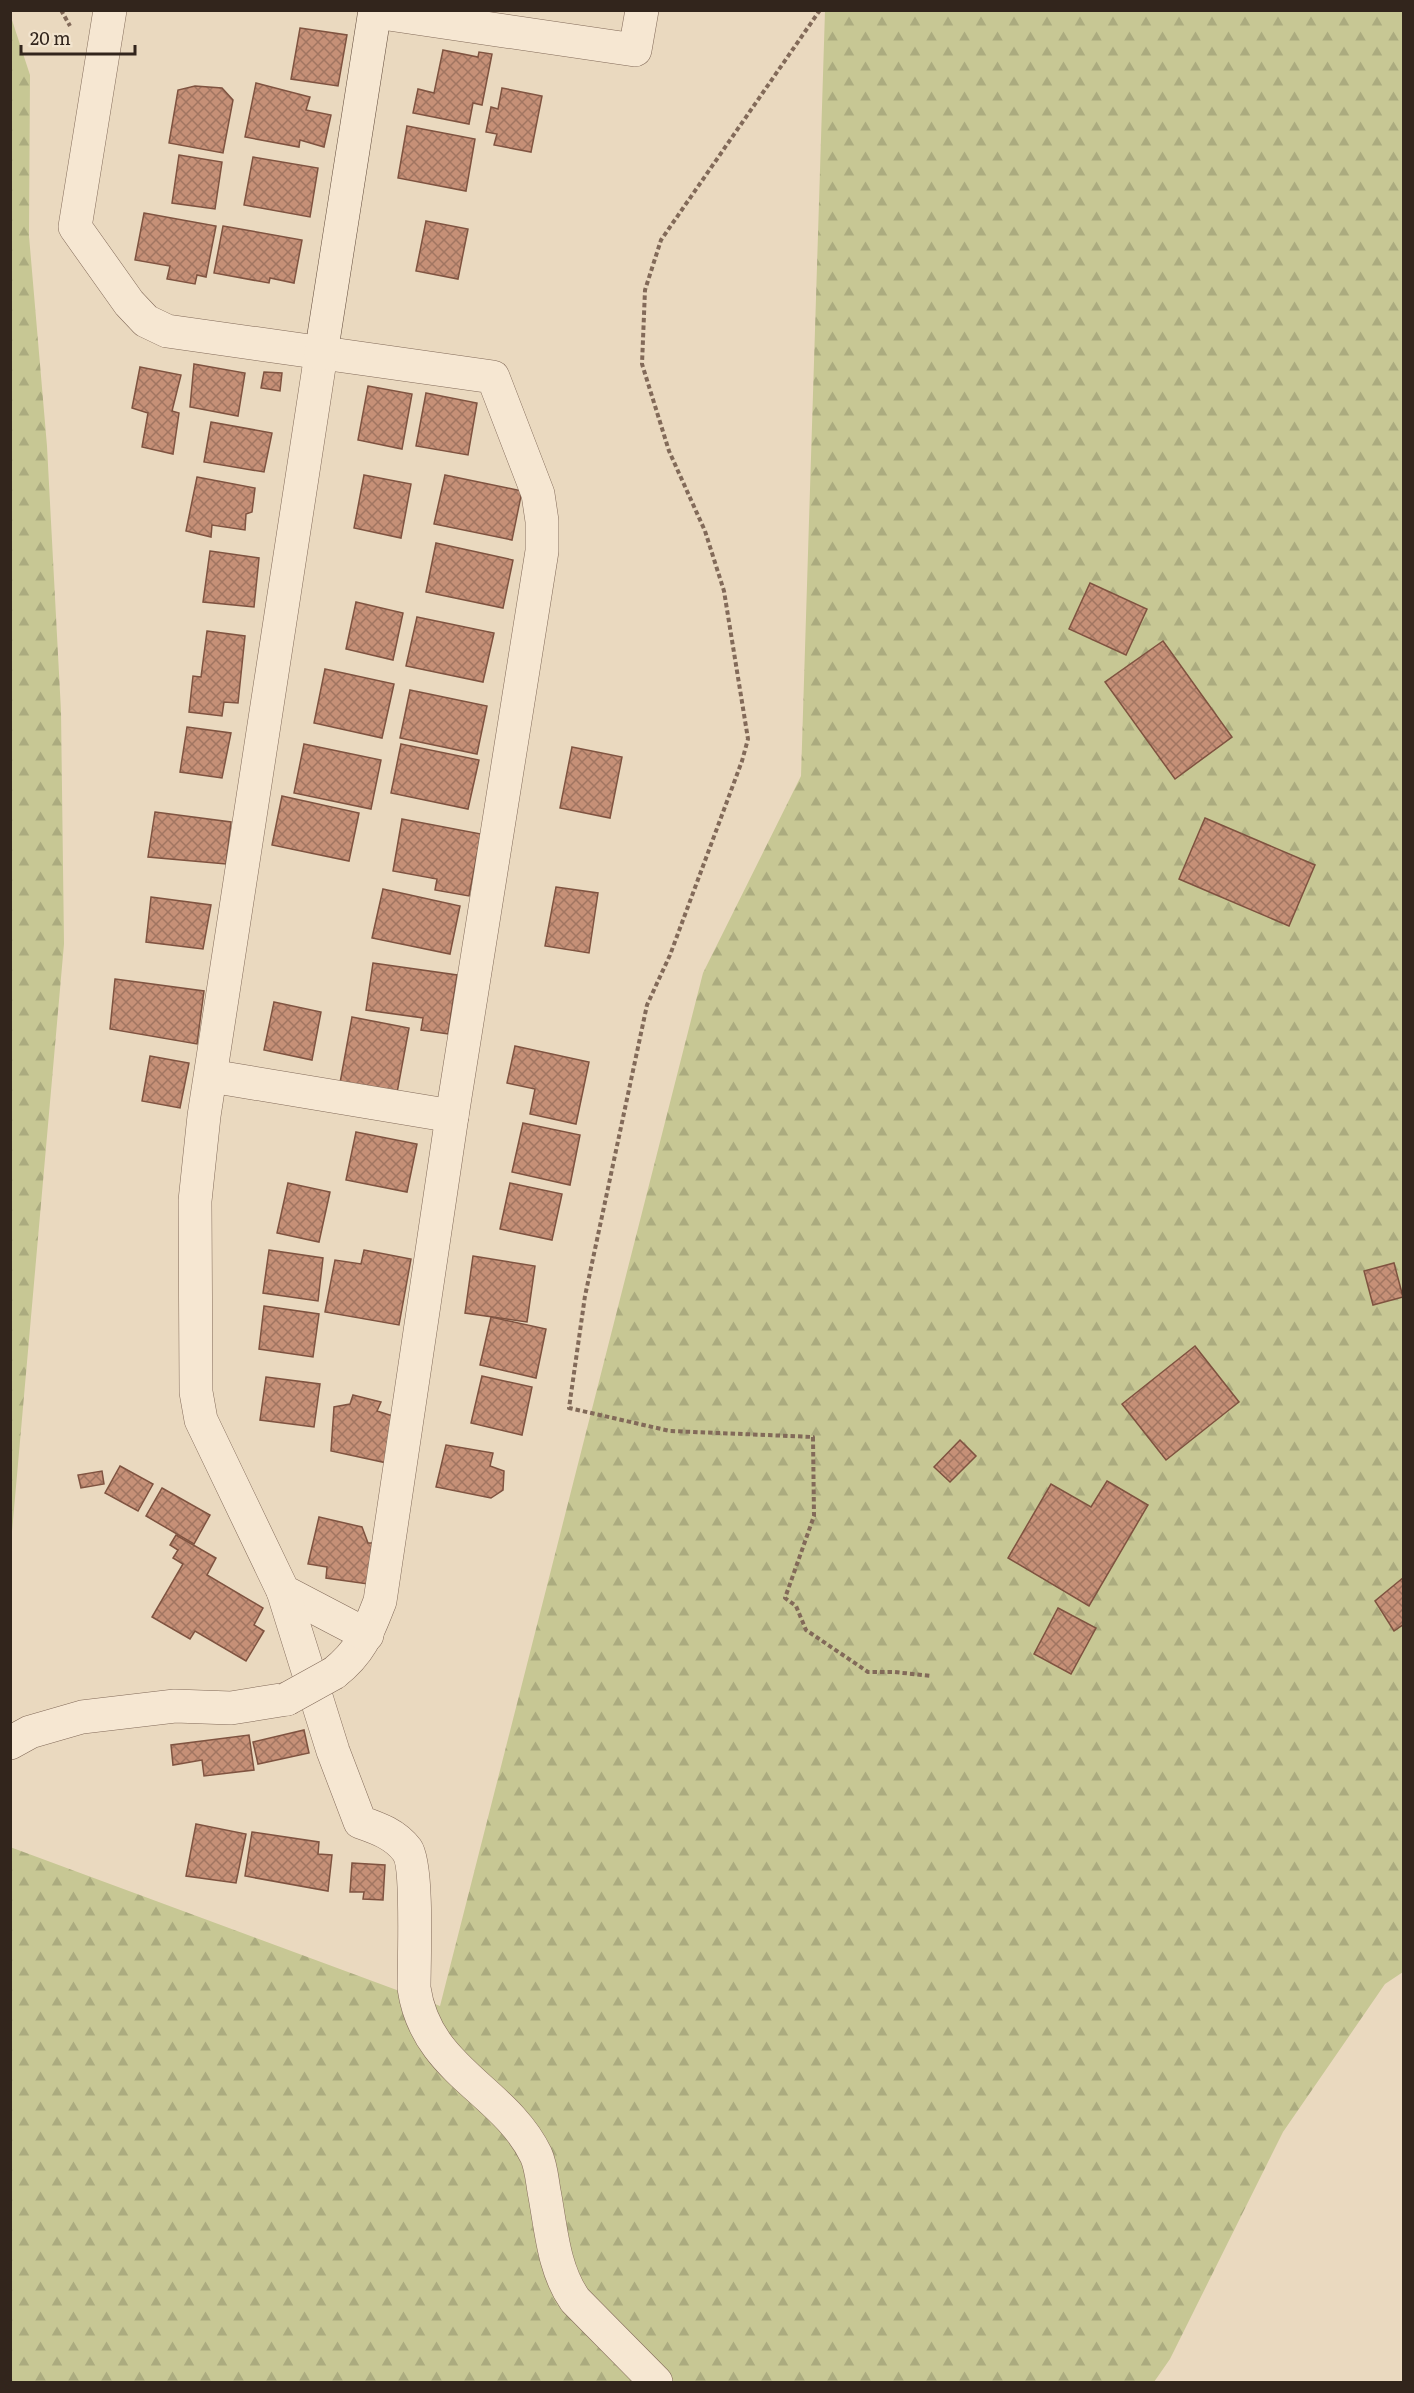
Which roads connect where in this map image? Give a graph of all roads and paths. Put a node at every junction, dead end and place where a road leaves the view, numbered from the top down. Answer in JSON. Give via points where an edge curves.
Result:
{"nodes":[{"id":1,"x":110,"y":10,"type":"edge"},
{"id":2,"x":642,"y":10,"type":"edge"},
{"id":3,"x":820,"y":10,"type":"edge"},
{"id":4,"x":375,"y":11,"type":"edge"},
{"id":5,"x":321,"y":354,"type":"junction"},
{"id":6,"x":211,"y":1076,"type":"junction"},
{"id":7,"x":452,"y":1116,"type":"junction"},
{"id":8,"x":283,"y":1591,"type":"junction"},
{"id":9,"x":367,"y":1635,"type":"junction"},
{"id":10,"x":932,"y":1677,"type":"dead end"},
{"id":11,"x":10,"y":1743,"type":"edge"},
{"id":12,"x":656,"y":2382,"type":"edge"}],
"edges":[{"from":1,"to":5,"type":"street","via":[[75,227],[129,303],[147,321],[167,331]]},
{"from":2,"to":4,"type":"street","via":[[635,50]]},
{"from":3,"to":10,"type":"path","via":[[661,240],[645,290],[642,364],[669,451],[705,531],[724,591],[748,739],[670,955],[647,1005],[585,1296],[569,1408],[670,1431],[813,1437],[814,1516],[785,1598],[796,1606],[806,1630],[868,1672]]},
{"from":4,"to":5,"type":"street"},
{"from":5,"to":6,"type":"street"},
{"from":5,"to":7,"type":"street","via":[[493,377],[538,494],[542,551]]},
{"from":6,"to":7,"type":"street"},
{"from":6,"to":8,"type":"street","via":[[195,1201],[196,1392],[201,1420]]},
{"from":7,"to":9,"type":"street","via":[[380,1601]]},
{"from":8,"to":9,"type":"street"},
{"from":8,"to":12,"type":"street","via":[[333,1751],[360,1822],[381,1829],[408,1851],[412,1871],[414,1988],[426,2028],[439,2050],[515,2125],[536,2156],[565,2286]]},
{"from":9,"to":11,"type":"street","bridge":true,"via":[[357,1653],[334,1673],[287,1699],[231,1708],[175,1706],[82,1717],[30,1732]]}]}
